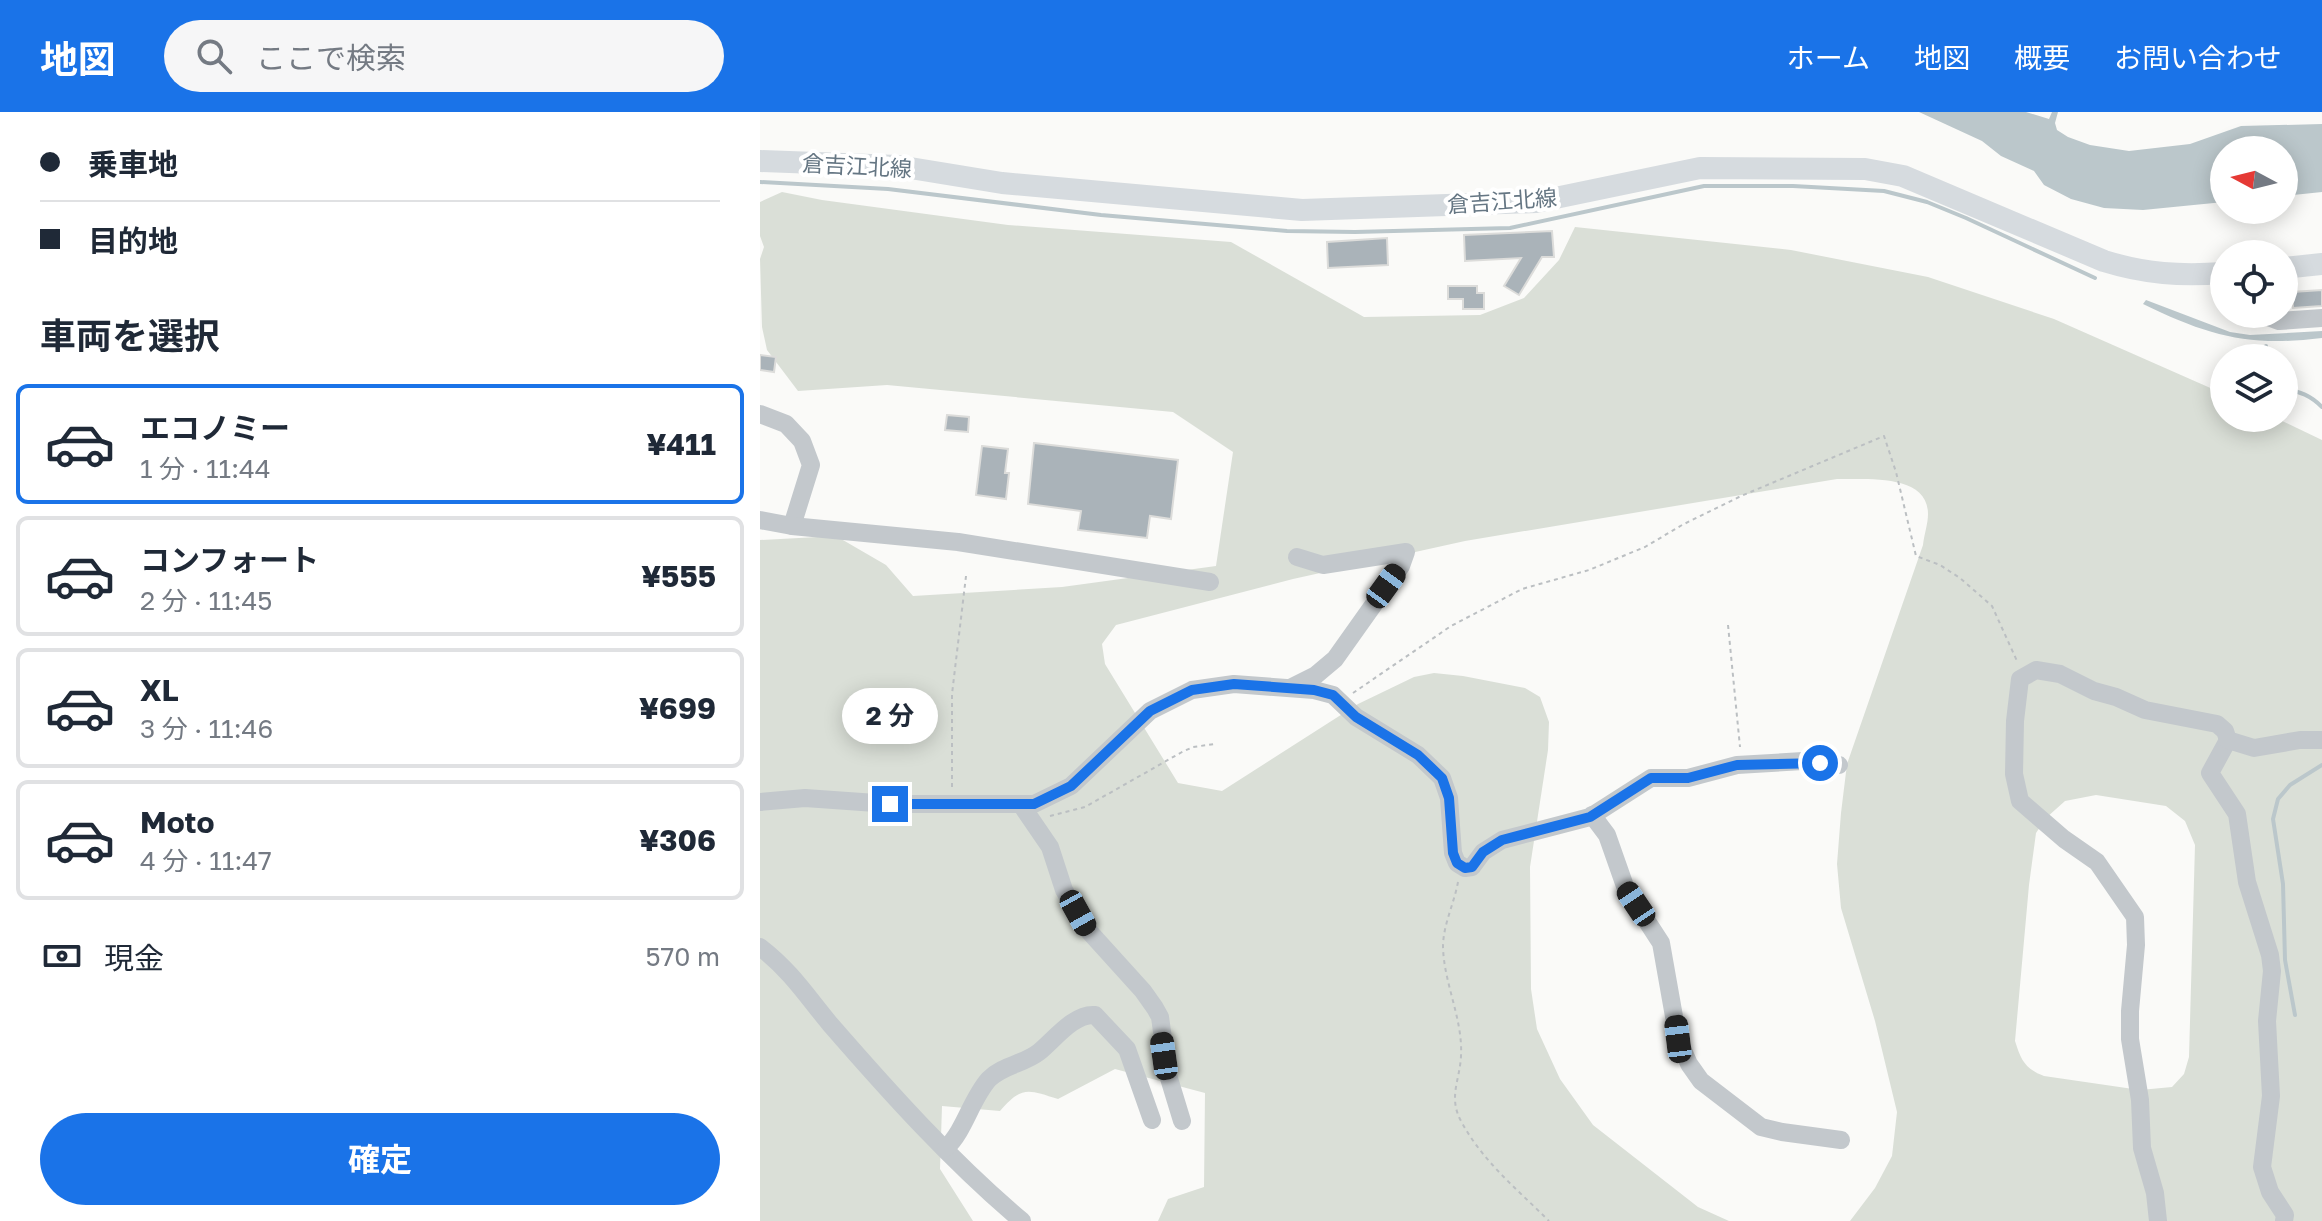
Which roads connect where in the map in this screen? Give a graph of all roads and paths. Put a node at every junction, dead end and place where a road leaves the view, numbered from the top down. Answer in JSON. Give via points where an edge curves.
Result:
{"nodes":[{"id":1,"x":760,"y":161,"type":"edge"},
{"id":2,"x":2322,"y":264,"type":"edge"},
{"id":3,"x":2298,"y":267,"type":"edge"},
{"id":4,"x":2210,"y":274,"type":"edge"},
{"id":5,"x":2322,"y":318,"type":"edge"},
{"id":6,"x":2298,"y":320,"type":"edge"},
{"id":7,"x":760,"y":414,"type":"edge"},
{"id":8,"x":760,"y":520,"type":"edge"},
{"id":9,"x":792,"y":526,"type":"junction"},
{"id":10,"x":1297,"y":557,"type":"dead end"},
{"id":11,"x":966,"y":576,"type":"dead end"},
{"id":12,"x":1210,"y":582,"type":"dead end"},
{"id":13,"x":1728,"y":625,"type":"dead end"},
{"id":14,"x":2024,"y":677,"type":"junction"},
{"id":15,"x":1290,"y":688,"type":"junction"},
{"id":16,"x":1354,"y":692,"type":"dead end"},
{"id":17,"x":2228,"y":740,"type":"junction"},
{"id":18,"x":2322,"y":740,"type":"edge"},
{"id":19,"x":1215,"y":744,"type":"dead end"},
{"id":20,"x":1741,"y":764,"type":"junction"},
{"id":21,"x":1839,"y":765,"type":"dead end"},
{"id":22,"x":760,"y":802,"type":"edge"},
{"id":23,"x":953,"y":804,"type":"junction"},
{"id":24,"x":1023,"y":809,"type":"junction"},
{"id":25,"x":1592,"y":815,"type":"junction"},
{"id":26,"x":1461,"y":866,"type":"junction"},
{"id":27,"x":760,"y":947,"type":"edge"},
{"id":28,"x":1152,"y":1120,"type":"dead end"},
{"id":29,"x":1182,"y":1121,"type":"dead end"},
{"id":30,"x":1841,"y":1140,"type":"dead end"},
{"id":31,"x":946,"y":1148,"type":"junction"},
{"id":32,"x":1022,"y":1221,"type":"edge"},
{"id":33,"x":1549,"y":1221,"type":"edge"},
{"id":34,"x":2158,"y":1221,"type":"edge"},
{"id":35,"x":2284,"y":1221,"type":"edge"}],
"edges":[{"from":1,"to":4,"type":"main road","name":"倉吉江北線","via":[[898,166],[1002,183],[1302,210],[1536,202],[1700,168],[1865,169],[1903,176],[2104,261],[2179,276]]},
{"from":2,"to":3,"type":"main road"},
{"from":5,"to":6,"type":"street"},
{"from":7,"to":9,"type":"street","via":[[786,424],[802,441],[811,465]]},
{"from":8,"to":9,"type":"street"},
{"from":9,"to":12,"type":"street","via":[[958,542]]},
{"from":10,"to":15,"type":"street","via":[[1323,565],[1406,552],[1335,659]]},
{"from":11,"to":23,"type":"path","via":[[952,694]]},
{"from":13,"to":20,"type":"path"},
{"from":14,"to":16,"type":"path","via":[[1992,606],[1960,578],[1916,556],[1884,436],[1741,496],[1645,547],[1522,589],[1451,626]]},
{"from":14,"to":17,"type":"street","via":[[2036,670],[2060,674],[2145,710],[2217,724]]},
{"from":14,"to":34,"type":"street","via":[[2015,721],[2014,774],[2020,801],[2097,862],[2135,917],[2130,1039],[2142,1148]]},
{"from":15,"to":24,"type":"street","via":[[1213,686],[1162,703],[1071,786]]},
{"from":15,"to":26,"type":"street","via":[[1333,695],[1356,717],[1431,766],[1446,790],[1453,853]]},
{"from":17,"to":18,"type":"street","via":[[2254,748]]},
{"from":17,"to":35,"type":"street","via":[[2210,773],[2237,814],[2247,882],[2270,955],[2271,1096],[2262,1167]]},
{"from":19,"to":24,"type":"path","via":[[1182,752],[1085,807],[1053,817]]},
{"from":20,"to":21,"type":"street"},
{"from":20,"to":25,"type":"street","via":[[1688,778],[1651,778]]},
{"from":22,"to":23,"type":"street","via":[[805,798]]},
{"from":23,"to":24,"type":"street"},
{"from":24,"to":29,"type":"street","via":[[1050,847],[1064,890],[1086,928],[1160,1017],[1168,1075]]},
{"from":25,"to":26,"type":"street","via":[[1502,840],[1472,867]]},
{"from":25,"to":30,"type":"street","via":[[1607,835],[1626,889],[1661,943],[1678,1039],[1701,1081],[1761,1127]]},
{"from":26,"to":33,"type":"path","via":[[1443,936],[1461,1056],[1454,1105],[1499,1175]]},
{"from":27,"to":31,"type":"street","via":[[797,981],[828,1022]]},
{"from":28,"to":31,"type":"street","via":[[1127,1049],[1089,1014],[1034,1056],[988,1080]]},
{"from":31,"to":32,"type":"street","via":[[968,1175]]}]}
